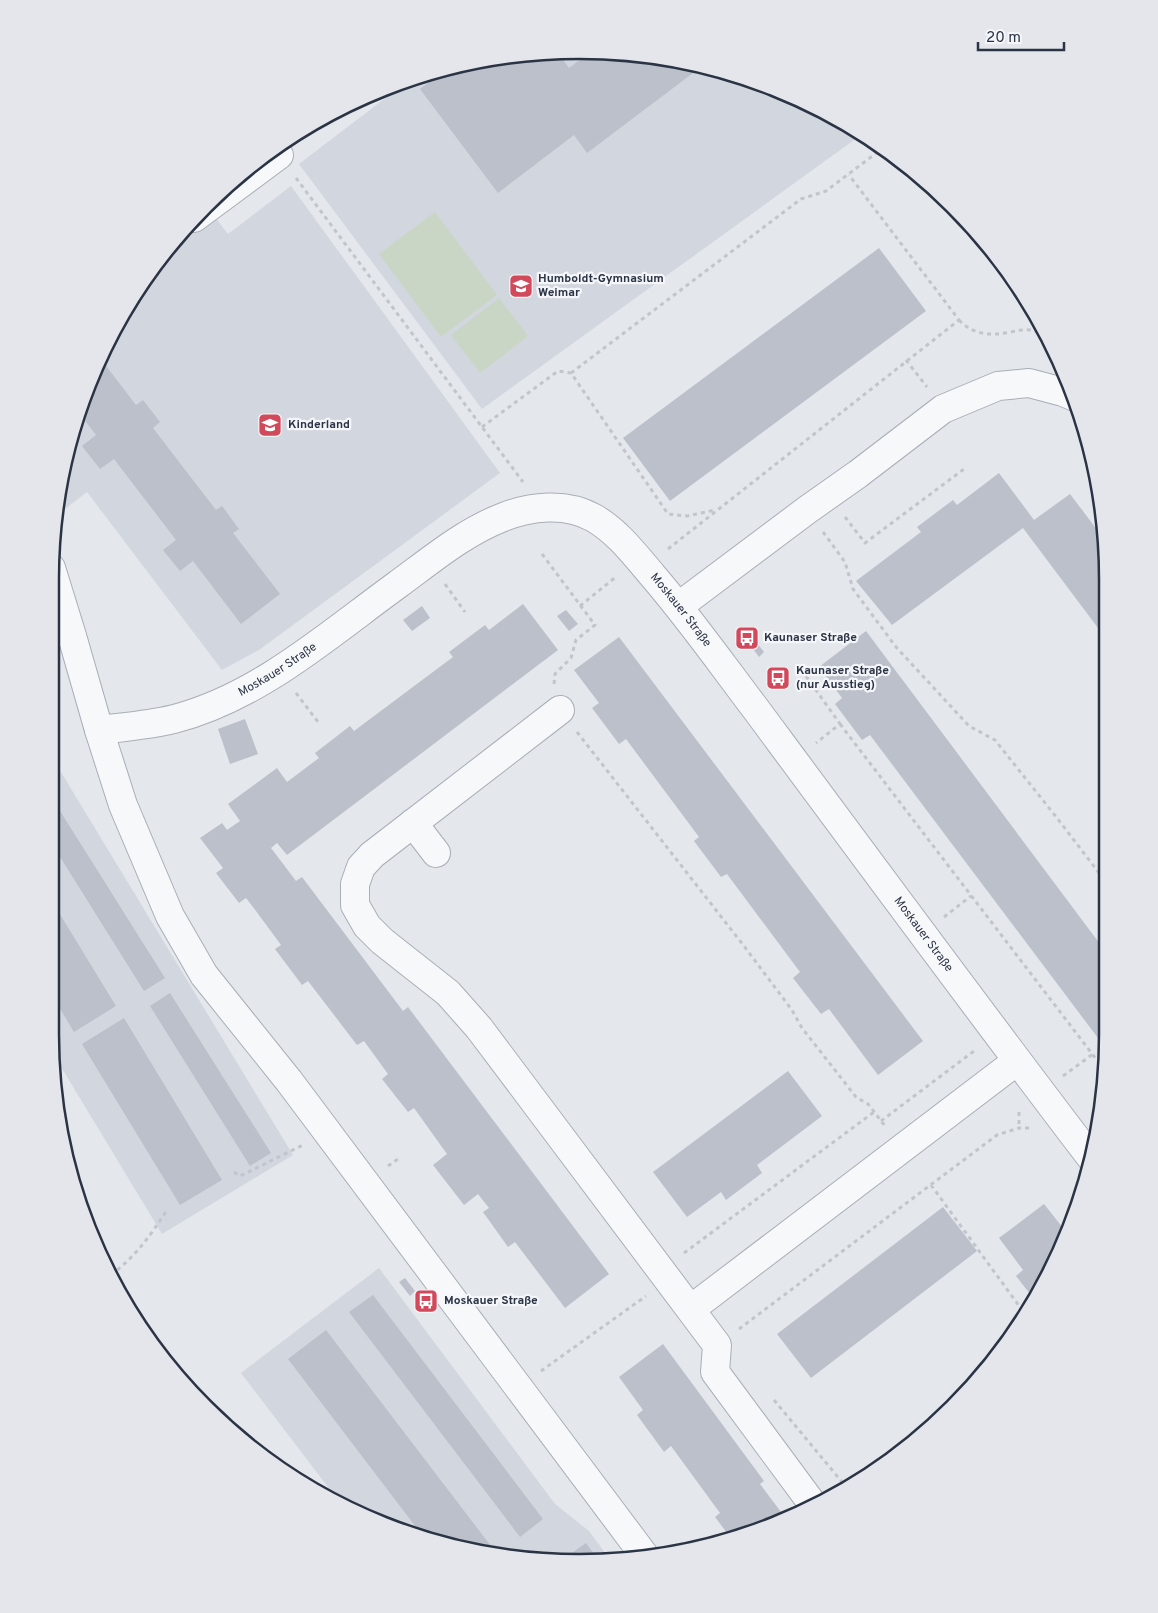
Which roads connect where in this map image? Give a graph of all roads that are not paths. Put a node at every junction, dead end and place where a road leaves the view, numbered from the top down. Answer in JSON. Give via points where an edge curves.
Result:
{"nodes":[{"id":1,"x":280,"y":156,"type":"road end"},
{"id":2,"x":238,"y":186,"type":"edge"},
{"id":3,"x":1063,"y":388,"type":"edge"},
{"id":4,"x":59,"y":594,"type":"edge"},
{"id":5,"x":678,"y":606,"type":"junction"},
{"id":6,"x":560,"y":710,"type":"road end"},
{"id":7,"x":99,"y":730,"type":"junction"},
{"id":8,"x":413,"y":822,"type":"junction"},
{"id":9,"x":436,"y":853,"type":"dead end"},
{"id":10,"x":1017,"y":1061,"type":"junction"},
{"id":11,"x":1086,"y":1151,"type":"edge"},
{"id":12,"x":691,"y":1309,"type":"junction"},
{"id":13,"x":810,"y":1501,"type":"edge"},
{"id":14,"x":641,"y":1551,"type":"edge"}],
"edges":[{"from":1,"to":2,"type":"street"},
{"from":3,"to":5,"type":"street","via":[[1029,383],[998,386],[943,409]]},
{"from":4,"to":7,"type":"street"},
{"from":5,"to":7,"type":"street","name":"Moskauer Straße","via":[[618,535],[592,516],[565,508],[535,508],[502,517],[469,533],[294,660],[250,688],[211,707],[174,719]]},
{"from":5,"to":10,"type":"street","name":"Moskauer Straße"},
{"from":6,"to":8,"type":"street"},
{"from":7,"to":14,"type":"street","via":[[123,805],[170,916],[204,975],[288,1081]]},
{"from":8,"to":9,"type":"street"},
{"from":8,"to":12,"type":"street","via":[[360,867],[355,884],[355,905],[367,926],[382,941],[448,993],[479,1028]]},
{"from":10,"to":11,"type":"street","name":"Moskauer Straße"},
{"from":10,"to":12,"type":"street"},
{"from":12,"to":13,"type":"street","via":[[717,1345],[715,1372]]}]}
